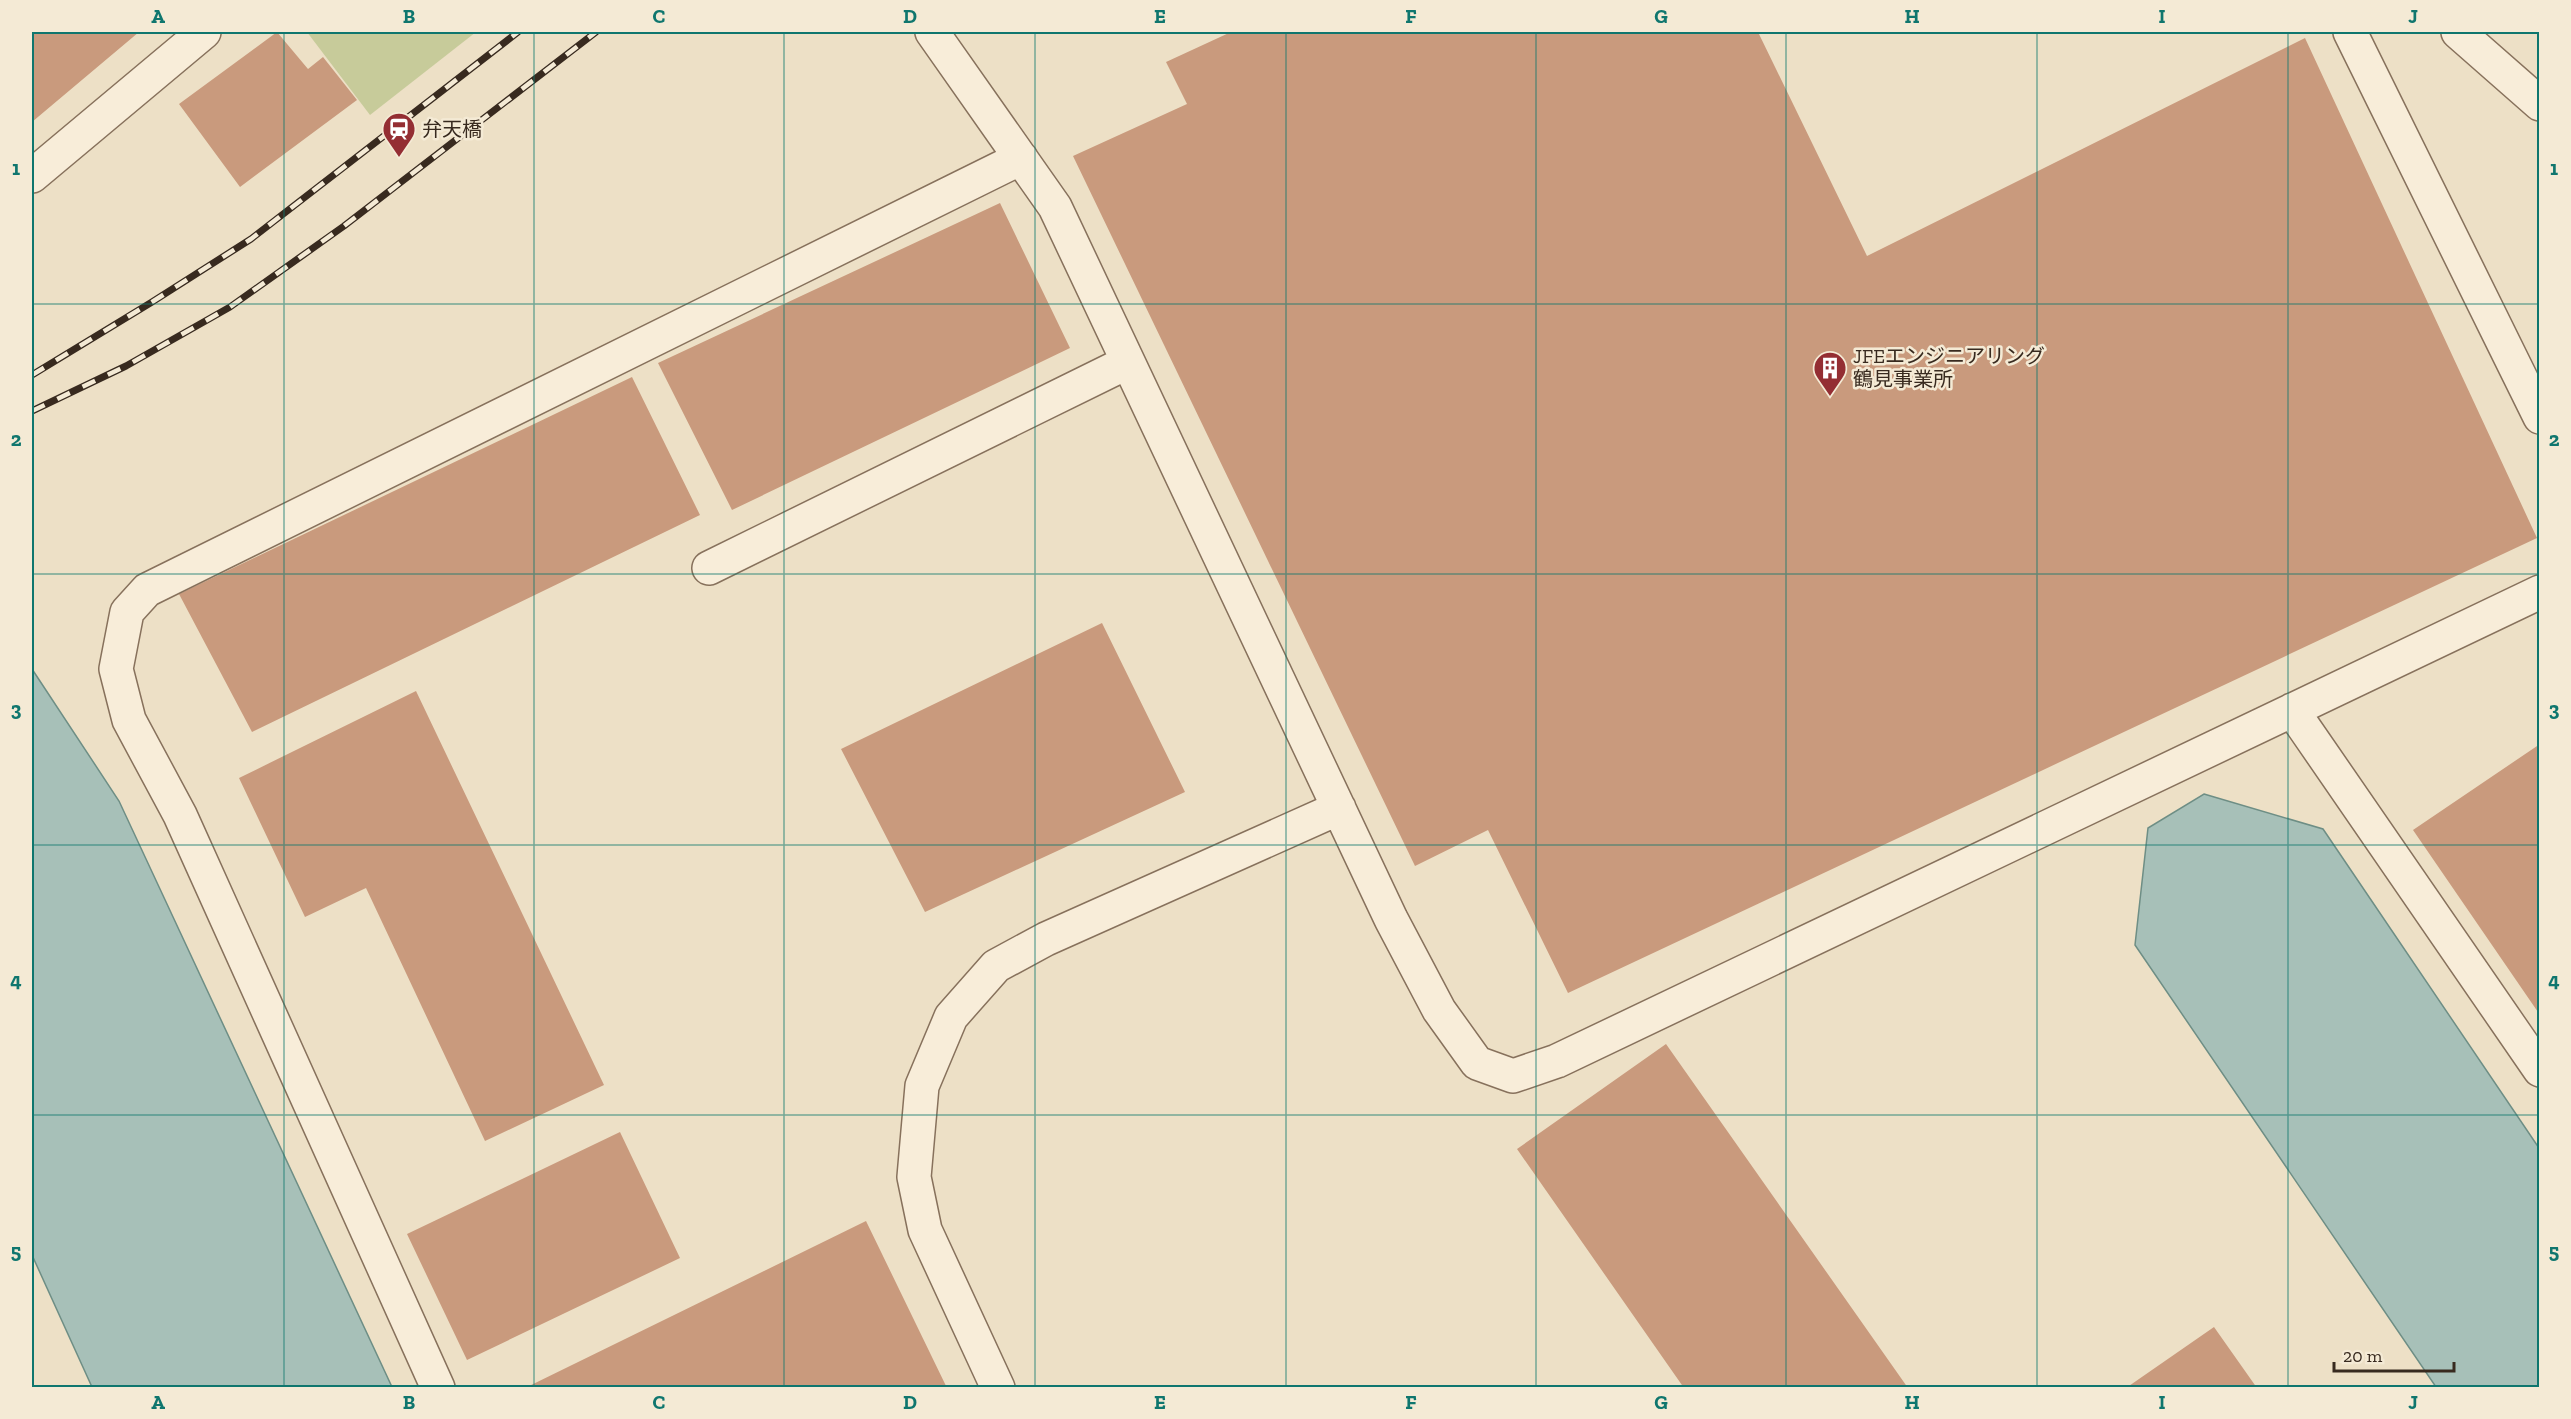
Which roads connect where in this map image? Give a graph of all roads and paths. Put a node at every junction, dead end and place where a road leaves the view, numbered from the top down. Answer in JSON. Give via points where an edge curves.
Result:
{"nodes":[{"id":1,"x":204,"y":32,"type":"edge"},
{"id":2,"x":2350,"y":32,"type":"edge"},
{"id":3,"x":2458,"y":32,"type":"edge"},
{"id":4,"x":945,"y":36,"type":"edge"},
{"id":5,"x":2540,"y":104,"type":"edge"},
{"id":6,"x":1021,"y":158,"type":"junction"},
{"id":7,"x":32,"y":176,"type":"edge"},
{"id":8,"x":1128,"y":362,"type":"junction"},
{"id":9,"x":2540,"y":417,"type":"edge"},
{"id":10,"x":709,"y":568,"type":"dead end"},
{"id":11,"x":2540,"y":592,"type":"edge"},
{"id":12,"x":2292,"y":710,"type":"junction"},
{"id":13,"x":1339,"y":808,"type":"junction"},
{"id":14,"x":2540,"y":1070,"type":"edge"},
{"id":15,"x":438,"y":1388,"type":"edge"},
{"id":16,"x":998,"y":1388,"type":"edge"}],
"edges":[{"from":1,"to":7,"type":"street"},
{"from":2,"to":9,"type":"street"},
{"from":3,"to":5,"type":"street"},
{"from":4,"to":6,"type":"street"},
{"from":6,"to":8,"type":"street","via":[[1055,207]]},
{"from":6,"to":15,"type":"street","via":[[147,590],[127,612],[116,669],[129,720],[180,815]]},
{"from":8,"to":10,"type":"street"},
{"from":8,"to":13,"type":"street"},
{"from":11,"to":12,"type":"street"},
{"from":12,"to":13,"type":"street","via":[[1557,1060],[1513,1076],[1477,1063],[1439,1010]]},
{"from":12,"to":14,"type":"street"},
{"from":13,"to":16,"type":"street","via":[[1046,939],[996,966],[951,1017],[921,1086],[914,1177],[925,1230]]}]}
